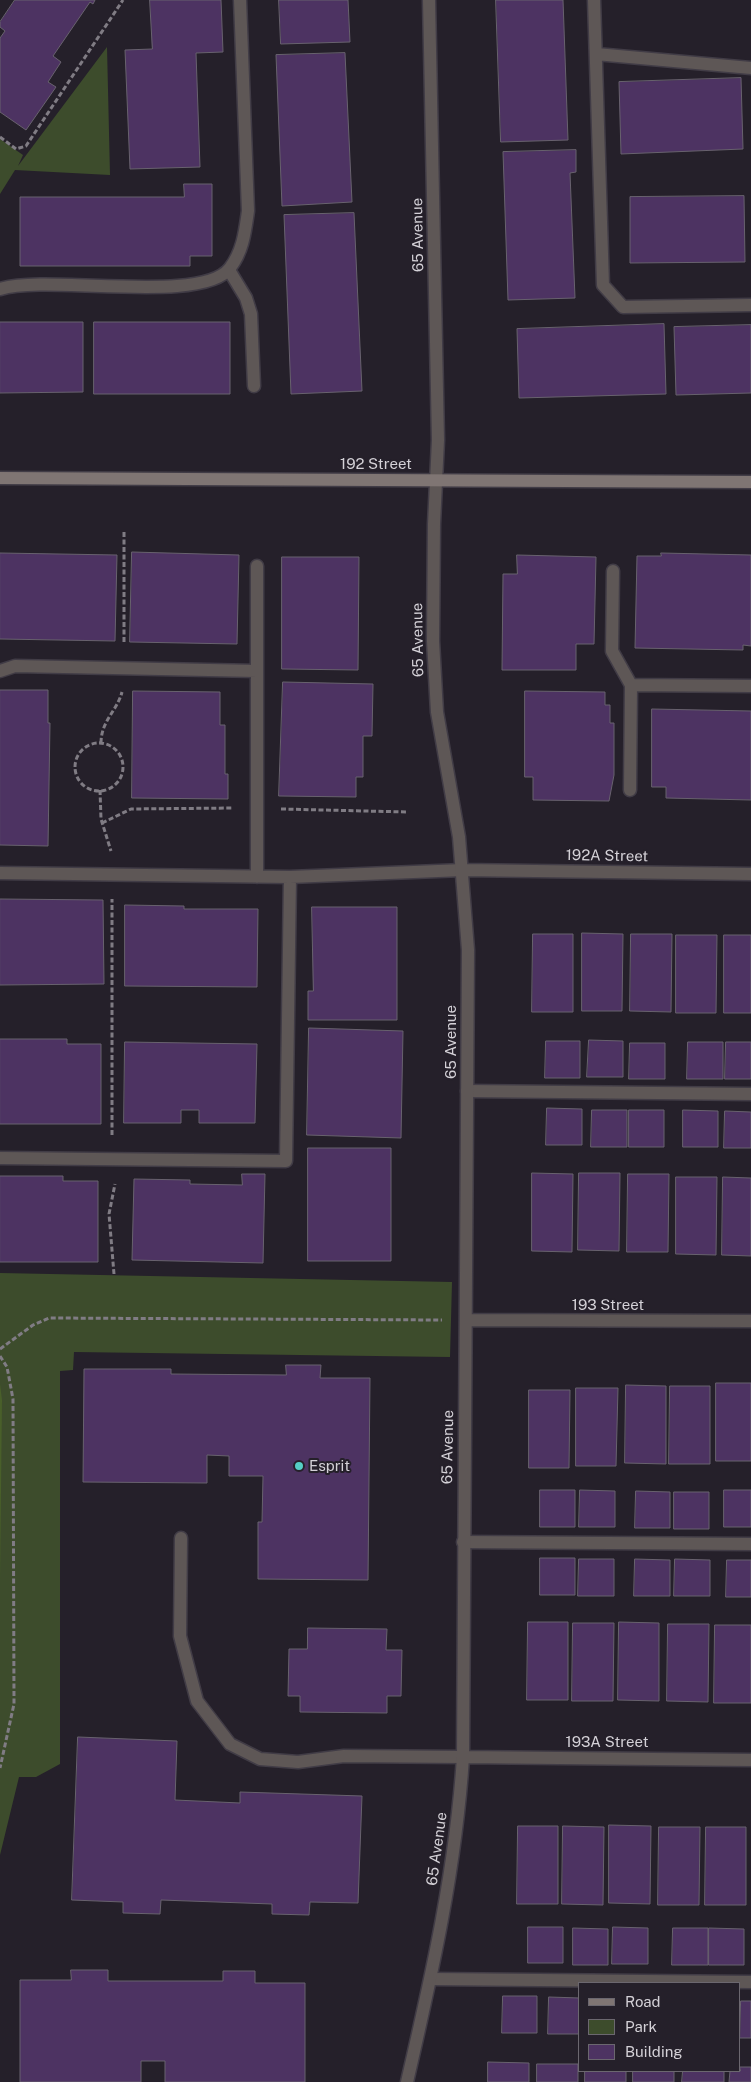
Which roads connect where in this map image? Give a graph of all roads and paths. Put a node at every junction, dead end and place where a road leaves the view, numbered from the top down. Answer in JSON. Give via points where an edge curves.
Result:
{"nodes":[{"id":1,"x":122,"y":0,"type":"edge"},
{"id":2,"x":240,"y":0,"type":"edge"},
{"id":3,"x":429,"y":0,"type":"edge"},
{"id":4,"x":594,"y":0,"type":"edge"},
{"id":5,"x":596,"y":54,"type":"junction"},
{"id":6,"x":751,"y":68,"type":"edge"},
{"id":7,"x":0,"y":137,"type":"edge"},
{"id":8,"x":229,"y":270,"type":"junction"},
{"id":9,"x":0,"y":289,"type":"edge"},
{"id":10,"x":751,"y":305,"type":"edge"},
{"id":11,"x":254,"y":386,"type":"dead end"},
{"id":12,"x":0,"y":478,"type":"edge"},
{"id":13,"x":436,"y":480,"type":"junction"},
{"id":14,"x":751,"y":482,"type":"edge"},
{"id":15,"x":124,"y":532,"type":"dead end"},
{"id":16,"x":257,"y":566,"type":"dead end"},
{"id":17,"x":613,"y":571,"type":"dead end"},
{"id":18,"x":124,"y":651,"type":"dead end"},
{"id":19,"x":0,"y":671,"type":"edge"},
{"id":20,"x":257,"y":671,"type":"junction"},
{"id":21,"x":632,"y":685,"type":"junction"},
{"id":22,"x":751,"y":686,"type":"edge"},
{"id":23,"x":123,"y":687,"type":"dead end"},
{"id":24,"x":101,"y":743,"type":"junction"},
{"id":25,"x":100,"y":790,"type":"junction"},
{"id":26,"x":630,"y":790,"type":"dead end"},
{"id":27,"x":240,"y":808,"type":"dead end"},
{"id":28,"x":272,"y":808,"type":"dead end"},
{"id":29,"x":408,"y":812,"type":"dead end"},
{"id":30,"x":102,"y":823,"type":"junction"},
{"id":31,"x":112,"y":859,"type":"dead end"},
{"id":32,"x":463,"y":870,"type":"junction"},
{"id":33,"x":0,"y":873,"type":"edge"},
{"id":34,"x":751,"y":874,"type":"edge"},
{"id":35,"x":257,"y":877,"type":"junction"},
{"id":36,"x":290,"y":877,"type":"junction"},
{"id":37,"x":112,"y":891,"type":"dead end"},
{"id":38,"x":467,"y":1091,"type":"junction"},
{"id":39,"x":751,"y":1094,"type":"edge"},
{"id":40,"x":112,"y":1138,"type":"dead end"},
{"id":41,"x":0,"y":1158,"type":"edge"},
{"id":42,"x":116,"y":1177,"type":"dead end"},
{"id":43,"x":114,"y":1274,"type":"dead end"},
{"id":44,"x":466,"y":1320,"type":"junction"},
{"id":45,"x":751,"y":1321,"type":"edge"},
{"id":46,"x":0,"y":1349,"type":"edge"},
{"id":47,"x":0,"y":1356,"type":"edge"},
{"id":48,"x":181,"y":1538,"type":"dead end"},
{"id":49,"x":463,"y":1542,"type":"junction"},
{"id":50,"x":751,"y":1544,"type":"edge"},
{"id":51,"x":463,"y":1757,"type":"junction"},
{"id":52,"x":751,"y":1760,"type":"edge"},
{"id":53,"x":0,"y":1768,"type":"edge"},
{"id":54,"x":431,"y":1979,"type":"junction"},
{"id":55,"x":751,"y":1982,"type":"edge"},
{"id":56,"x":407,"y":2082,"type":"edge"}],
"edges":[{"from":1,"to":7,"type":"path","via":[[26,146],[16,149]]},
{"from":2,"to":8,"type":"street","via":[[248,211],[244,242]]},
{"from":3,"to":13,"type":"street","name":"65 Avenue","via":[[438,440]]},
{"from":4,"to":5,"type":"street"},
{"from":5,"to":6,"type":"street"},
{"from":5,"to":10,"type":"street","via":[[603,285],[623,307]]},
{"from":8,"to":9,"type":"street","via":[[206,282],[174,288],[40,284]]},
{"from":8,"to":11,"type":"street","via":[[246,298],[251,314]]},
{"from":12,"to":13,"type":"street","name":"192 Street"},
{"from":13,"to":14,"type":"street","name":"192 Street"},
{"from":13,"to":32,"type":"street","name":"65 Avenue","via":[[433,641],[436,712]]},
{"from":15,"to":18,"type":"path"},
{"from":16,"to":20,"type":"street"},
{"from":17,"to":21,"type":"street","via":[[612,651]]},
{"from":19,"to":20,"type":"street","via":[[15,666]]},
{"from":20,"to":35,"type":"street"},
{"from":21,"to":22,"type":"street"},
{"from":21,"to":26,"type":"street"},
{"from":23,"to":24,"type":"path","via":[[104,724]]},
{"from":24,"to":25,"type":"path","via":[[112,746],[123,766],[118,781],[112,787]]},
{"from":24,"to":25,"type":"path","via":[[82,749],[75,763],[77,778],[82,784],[89,789]]},
{"from":25,"to":30,"type":"path"},
{"from":27,"to":30,"type":"path","via":[[131,809]]},
{"from":28,"to":29,"type":"path"},
{"from":30,"to":31,"type":"path","via":[[111,845]]},
{"from":32,"to":34,"type":"street","name":"192A Street"},
{"from":32,"to":36,"type":"street","name":"192A Street"},
{"from":32,"to":38,"type":"street","name":"65 Avenue","via":[[468,950]]},
{"from":33,"to":35,"type":"street","name":"192A Street"},
{"from":35,"to":36,"type":"street","name":"192A Street"},
{"from":36,"to":41,"type":"street","via":[[286,1161]]},
{"from":37,"to":40,"type":"path"},
{"from":38,"to":39,"type":"street"},
{"from":38,"to":44,"type":"street","name":"65 Avenue"},
{"from":42,"to":43,"type":"path","via":[[109,1214]]},
{"from":44,"to":45,"type":"street","name":"193 Street"},
{"from":44,"to":46,"type":"path","via":[[49,1318],[33,1325]]},
{"from":44,"to":49,"type":"street","name":"65 Avenue"},
{"from":47,"to":53,"type":"path","via":[[6,1367],[13,1399],[14,1675],[14,1704]]},
{"from":48,"to":51,"type":"street","name":"193A Street","via":[[180,1636],[197,1702],[230,1744],[260,1759],[298,1762],[344,1756]]},
{"from":49,"to":50,"type":"street"},
{"from":49,"to":51,"type":"street","name":"65 Avenue"},
{"from":51,"to":52,"type":"street","name":"193A Street"},
{"from":51,"to":54,"type":"street","name":"65 Avenue","via":[[454,1855]]},
{"from":54,"to":55,"type":"street"},
{"from":54,"to":56,"type":"street","name":"65 Avenue"}]}
